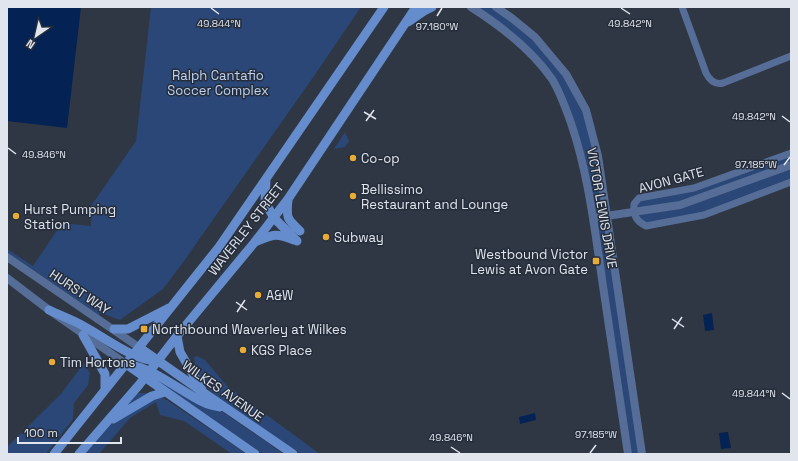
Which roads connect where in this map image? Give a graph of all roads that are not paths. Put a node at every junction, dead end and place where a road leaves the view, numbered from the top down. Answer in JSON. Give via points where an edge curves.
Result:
{"nodes":[{"id":1,"x":384,"y":7,"type":"edge"},
{"id":2,"x":416,"y":7,"type":"edge"},
{"id":3,"x":432,"y":7,"type":"edge"},
{"id":4,"x":471,"y":7,"type":"edge"},
{"id":5,"x":496,"y":7,"type":"edge"},
{"id":6,"x":682,"y":7,"type":"edge"},
{"id":7,"x":404,"y":25,"type":"junction"},
{"id":8,"x":791,"y":56,"type":"edge"},
{"id":9,"x":791,"y":153,"type":"edge"},
{"id":10,"x":791,"y":165,"type":"edge"},
{"id":11,"x":266,"y":177,"type":"junction"},
{"id":12,"x":791,"y":182,"type":"edge"},
{"id":13,"x":288,"y":199,"type":"junction"},
{"id":14,"x":633,"y":213,"type":"junction"},
{"id":15,"x":608,"y":216,"type":"junction"},
{"id":16,"x":274,"y":218,"type":"junction"},
{"id":17,"x":593,"y":218,"type":"junction"},
{"id":18,"x":300,"y":230,"type":"dead end"},
{"id":19,"x":254,"y":243,"type":"junction"},
{"id":20,"x":7,"y":257,"type":"edge"},
{"id":21,"x":7,"y":278,"type":"edge"},
{"id":22,"x":172,"y":306,"type":"junction"},
{"id":23,"x":49,"y":310,"type":"junction"},
{"id":24,"x":114,"y":329,"type":"junction"},
{"id":25,"x":83,"y":334,"type":"junction"},
{"id":26,"x":177,"y":336,"type":"junction"},
{"id":27,"x":140,"y":348,"type":"junction"},
{"id":28,"x":133,"y":356,"type":"junction"},
{"id":29,"x":158,"y":361,"type":"junction"},
{"id":30,"x":126,"y":364,"type":"junction"},
{"id":31,"x":147,"y":375,"type":"junction"},
{"id":32,"x":105,"y":389,"type":"junction"},
{"id":33,"x":165,"y":392,"type":"junction"},
{"id":34,"x":204,"y":393,"type":"junction"},
{"id":35,"x":226,"y":408,"type":"junction"},
{"id":36,"x":103,"y":426,"type":"junction"},
{"id":37,"x":54,"y":454,"type":"edge"},
{"id":38,"x":79,"y":454,"type":"edge"},
{"id":39,"x":255,"y":454,"type":"edge"},
{"id":40,"x":293,"y":454,"type":"edge"},
{"id":41,"x":628,"y":454,"type":"edge"},
{"id":42,"x":642,"y":454,"type":"edge"}],
"edges":[{"from":1,"to":11,"type":"main road","name":"WAVERLEY STREET"},
{"from":2,"to":7,"type":"main road","name":"WAVERLEY STREET"},
{"from":3,"to":7,"type":"main road"},
{"from":4,"to":17,"type":"street","name":"VICTOR LEWIS DRIVE","via":[[511,35],[532,55],[552,80],[567,111],[580,149]]},
{"from":5,"to":15,"type":"street","name":"VICTOR LEWIS DRIVE","via":[[544,47],[566,74],[586,110],[598,156]]},
{"from":6,"to":8,"type":"street","via":[[706,73],[714,83],[724,83]]},
{"from":7,"to":13,"type":"main road","name":"WAVERLEY STREET"},
{"from":9,"to":14,"type":"street","name":"AVON GATE","via":[[694,188],[639,198],[634,204]]},
{"from":10,"to":14,"type":"street","name":"AVON GATE","via":[[680,205]]},
{"from":11,"to":16,"type":"main road","via":[[265,202]]},
{"from":11,"to":22,"type":"main road","name":"WAVERLEY STREET","via":[[219,247]]},
{"from":12,"to":14,"type":"street","name":"AVON GATE","via":[[704,215],[646,226],[638,223]]},
{"from":13,"to":16,"type":"main road","name":"WAVERLEY STREET"},
{"from":13,"to":18,"type":"main road","via":[[288,220]]},
{"from":14,"to":15,"type":"street","name":"AVON GATE"},
{"from":15,"to":17,"type":"street","name":"AVON GATE"},
{"from":15,"to":42,"type":"street","name":"VICTOR LEWIS DRIVE"},
{"from":16,"to":19,"type":"main road","name":"WAVERLEY STREET"},
{"from":16,"to":19,"type":"main road","via":[[297,240],[278,234]]},
{"from":17,"to":41,"type":"street","name":"VICTOR LEWIS DRIVE"},
{"from":19,"to":26,"type":"main road","name":"WAVERLEY STREET"},
{"from":20,"to":24,"type":"street","name":"HURST WAY"},
{"from":21,"to":23,"type":"street"},
{"from":22,"to":24,"type":"main road","via":[[128,329]]},
{"from":22,"to":27,"type":"main road","name":"WAVERLEY STREET"},
{"from":23,"to":25,"type":"street"},
{"from":23,"to":28,"type":"main road","via":[[83,326]]},
{"from":24,"to":27,"type":"street","name":"HURST WAY"},
{"from":25,"to":30,"type":"street"},
{"from":25,"to":32,"type":"main road","via":[[106,374]]},
{"from":26,"to":29,"type":"main road","name":"WAVERLEY STREET"},
{"from":26,"to":34,"type":"main road","via":[[180,352]]},
{"from":27,"to":28,"type":"main road","name":"WAVERLEY STREET"},
{"from":27,"to":29,"type":"main road","name":"WILKES AVENUE"},
{"from":28,"to":29,"type":"main road"},
{"from":28,"to":30,"type":"main road","name":"WAVERLEY STREET"},
{"from":29,"to":31,"type":"main road","name":"WAVERLEY STREET"},
{"from":29,"to":34,"type":"main road","name":"WILKES AVENUE"},
{"from":30,"to":31,"type":"main road"},
{"from":30,"to":32,"type":"main road","name":"WAVERLEY STREET"},
{"from":31,"to":33,"type":"main road"},
{"from":31,"to":35,"type":"main road","via":[[206,404]]},
{"from":31,"to":36,"type":"main road","name":"WAVERLEY STREET"},
{"from":32,"to":37,"type":"main road","name":"WAVERLEY STREET"},
{"from":33,"to":36,"type":"main road","via":[[152,396]]},
{"from":33,"to":39,"type":"main road"},
{"from":34,"to":35,"type":"main road","name":"WILKES AVENUE"},
{"from":35,"to":40,"type":"main road","name":"WILKES AVENUE"},
{"from":36,"to":38,"type":"main road","name":"WAVERLEY STREET"}]}
